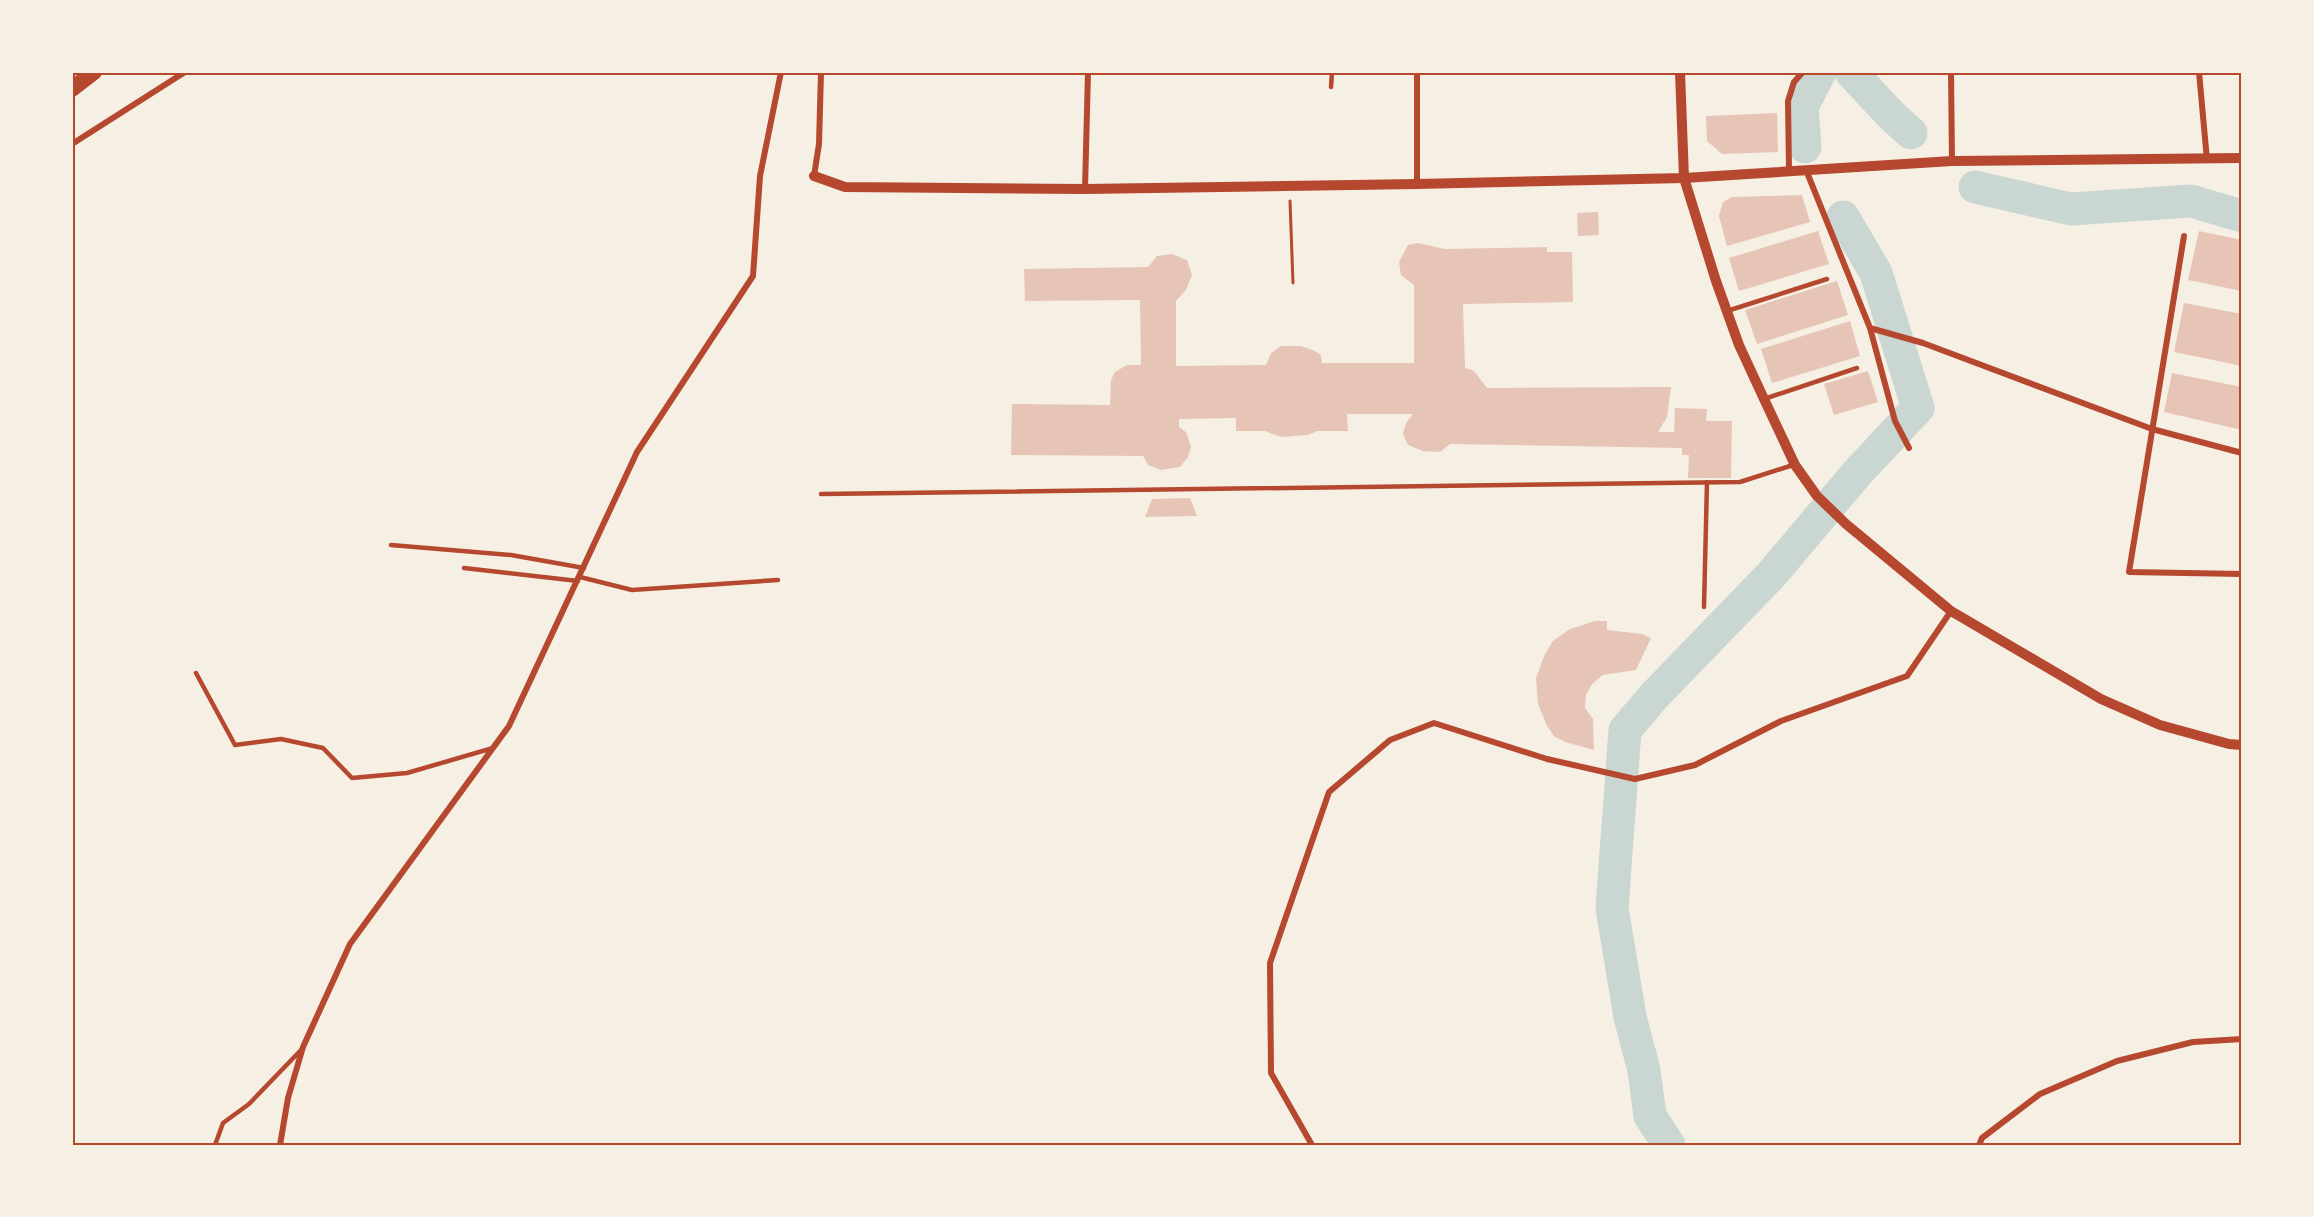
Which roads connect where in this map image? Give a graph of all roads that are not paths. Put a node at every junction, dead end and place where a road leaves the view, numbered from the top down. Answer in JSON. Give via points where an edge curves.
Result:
{"nodes":[{"id":1,"x":94,"y":72,"type":"edge"},
{"id":2,"x":185,"y":72,"type":"edge"},
{"id":3,"x":782,"y":72,"type":"edge"},
{"id":4,"x":821,"y":72,"type":"edge"},
{"id":5,"x":1088,"y":72,"type":"edge"},
{"id":6,"x":1332,"y":72,"type":"edge"},
{"id":7,"x":1417,"y":72,"type":"edge"},
{"id":8,"x":1680,"y":72,"type":"edge"},
{"id":9,"x":1803,"y":72,"type":"edge"},
{"id":10,"x":1951,"y":72,"type":"edge"},
{"id":11,"x":2199,"y":72,"type":"edge"},
{"id":12,"x":1331,"y":87,"type":"dead end"},
{"id":13,"x":72,"y":89,"type":"edge"},
{"id":14,"x":72,"y":144,"type":"edge"},
{"id":15,"x":2242,"y":158,"type":"edge"},
{"id":16,"x":2207,"y":160,"type":"junction"},
{"id":17,"x":1952,"y":161,"type":"junction"},
{"id":18,"x":1806,"y":169,"type":"junction"},
{"id":19,"x":1789,"y":170,"type":"junction"},
{"id":20,"x":814,"y":176,"type":"joint"},
{"id":21,"x":1684,"y":178,"type":"junction"},
{"id":22,"x":1417,"y":183,"type":"junction"},
{"id":23,"x":1085,"y":189,"type":"junction"},
{"id":24,"x":2184,"y":236,"type":"dead end"},
{"id":25,"x":1827,"y":279,"type":"dead end"},
{"id":26,"x":1727,"y":311,"type":"junction"},
{"id":27,"x":1870,"y":328,"type":"junction"},
{"id":28,"x":1857,"y":368,"type":"dead end"},
{"id":29,"x":1764,"y":399,"type":"junction"},
{"id":30,"x":2152,"y":429,"type":"junction"},
{"id":31,"x":1910,"y":448,"type":"dead end"},
{"id":32,"x":2242,"y":453,"type":"edge"},
{"id":33,"x":1795,"y":465,"type":"junction"},
{"id":34,"x":1707,"y":482,"type":"junction"},
{"id":35,"x":821,"y":494,"type":"dead end"},
{"id":36,"x":391,"y":545,"type":"dead end"},
{"id":37,"x":464,"y":568,"type":"dead end"},
{"id":38,"x":584,"y":568,"type":"junction"},
{"id":39,"x":2242,"y":574,"type":"edge"},
{"id":40,"x":579,"y":579,"type":"junction"},
{"id":41,"x":778,"y":580,"type":"dead end"},
{"id":42,"x":1704,"y":607,"type":"dead end"},
{"id":43,"x":1951,"y":611,"type":"junction"},
{"id":44,"x":196,"y":673,"type":"dead end"},
{"id":45,"x":2242,"y":745,"type":"edge"},
{"id":46,"x":493,"y":748,"type":"junction"},
{"id":47,"x":2242,"y":1039,"type":"edge"},
{"id":48,"x":303,"y":1047,"type":"junction"},
{"id":49,"x":215,"y":1145,"type":"edge"},
{"id":50,"x":280,"y":1145,"type":"edge"},
{"id":51,"x":1312,"y":1145,"type":"edge"},
{"id":52,"x":1979,"y":1145,"type":"edge"}],
"edges":[{"from":1,"to":13,"type":"highway"},
{"from":2,"to":14,"type":"street"},
{"from":3,"to":38,"type":"street","via":[[760,176],[753,276],[637,452]]},
{"from":4,"to":20,"type":"street"},
{"from":5,"to":23,"type":"street"},
{"from":6,"to":12,"type":"lane"},
{"from":7,"to":22,"type":"street"},
{"from":8,"to":21,"type":"street"},
{"from":9,"to":19,"type":"street","via":[[1794,82],[1788,101]]},
{"from":10,"to":17,"type":"street"},
{"from":11,"to":16,"type":"street"},
{"from":15,"to":16,"type":"street"},
{"from":16,"to":17,"type":"street"},
{"from":17,"to":18,"type":"street"},
{"from":18,"to":19,"type":"street"},
{"from":18,"to":27,"type":"street"},
{"from":19,"to":21,"type":"street"},
{"from":20,"to":23,"type":"street","via":[[845,187]]},
{"from":21,"to":22,"type":"street"},
{"from":21,"to":26,"type":"street"},
{"from":22,"to":23,"type":"street"},
{"from":24,"to":30,"type":"street"},
{"from":25,"to":26,"type":"lane"},
{"from":26,"to":29,"type":"street"},
{"from":27,"to":30,"type":"street","via":[[1923,343]]},
{"from":27,"to":31,"type":"street","via":[[1895,421]]},
{"from":28,"to":29,"type":"lane"},
{"from":29,"to":33,"type":"street"},
{"from":30,"to":32,"type":"street"},
{"from":30,"to":39,"type":"street","via":[[2129,572]]},
{"from":33,"to":34,"type":"lane","via":[[1740,482]]},
{"from":33,"to":43,"type":"street","via":[[1817,496],[1846,524]]},
{"from":34,"to":35,"type":"lane"},
{"from":34,"to":42,"type":"lane"},
{"from":36,"to":38,"type":"lane","via":[[511,555]]},
{"from":37,"to":40,"type":"lane"},
{"from":38,"to":40,"type":"street"},
{"from":40,"to":41,"type":"lane","via":[[632,590]]},
{"from":40,"to":46,"type":"street","via":[[509,726]]},
{"from":43,"to":45,"type":"street","via":[[2101,699],[2160,725]]},
{"from":43,"to":51,"type":"street","via":[[1907,676],[1781,721],[1695,765],[1635,779],[1554,761],[1434,723],[1390,740],[1329,792],[1270,963],[1271,1073]]},
{"from":44,"to":46,"type":"lane","via":[[235,745],[281,739],[323,748],[352,778],[407,773]]},
{"from":46,"to":48,"type":"street","via":[[350,944]]},
{"from":47,"to":52,"type":"street","via":[[2193,1042],[2116,1061],[2040,1094],[1982,1138]]},
{"from":48,"to":49,"type":"lane","via":[[249,1104],[223,1123]]},
{"from":48,"to":50,"type":"street"}]}
